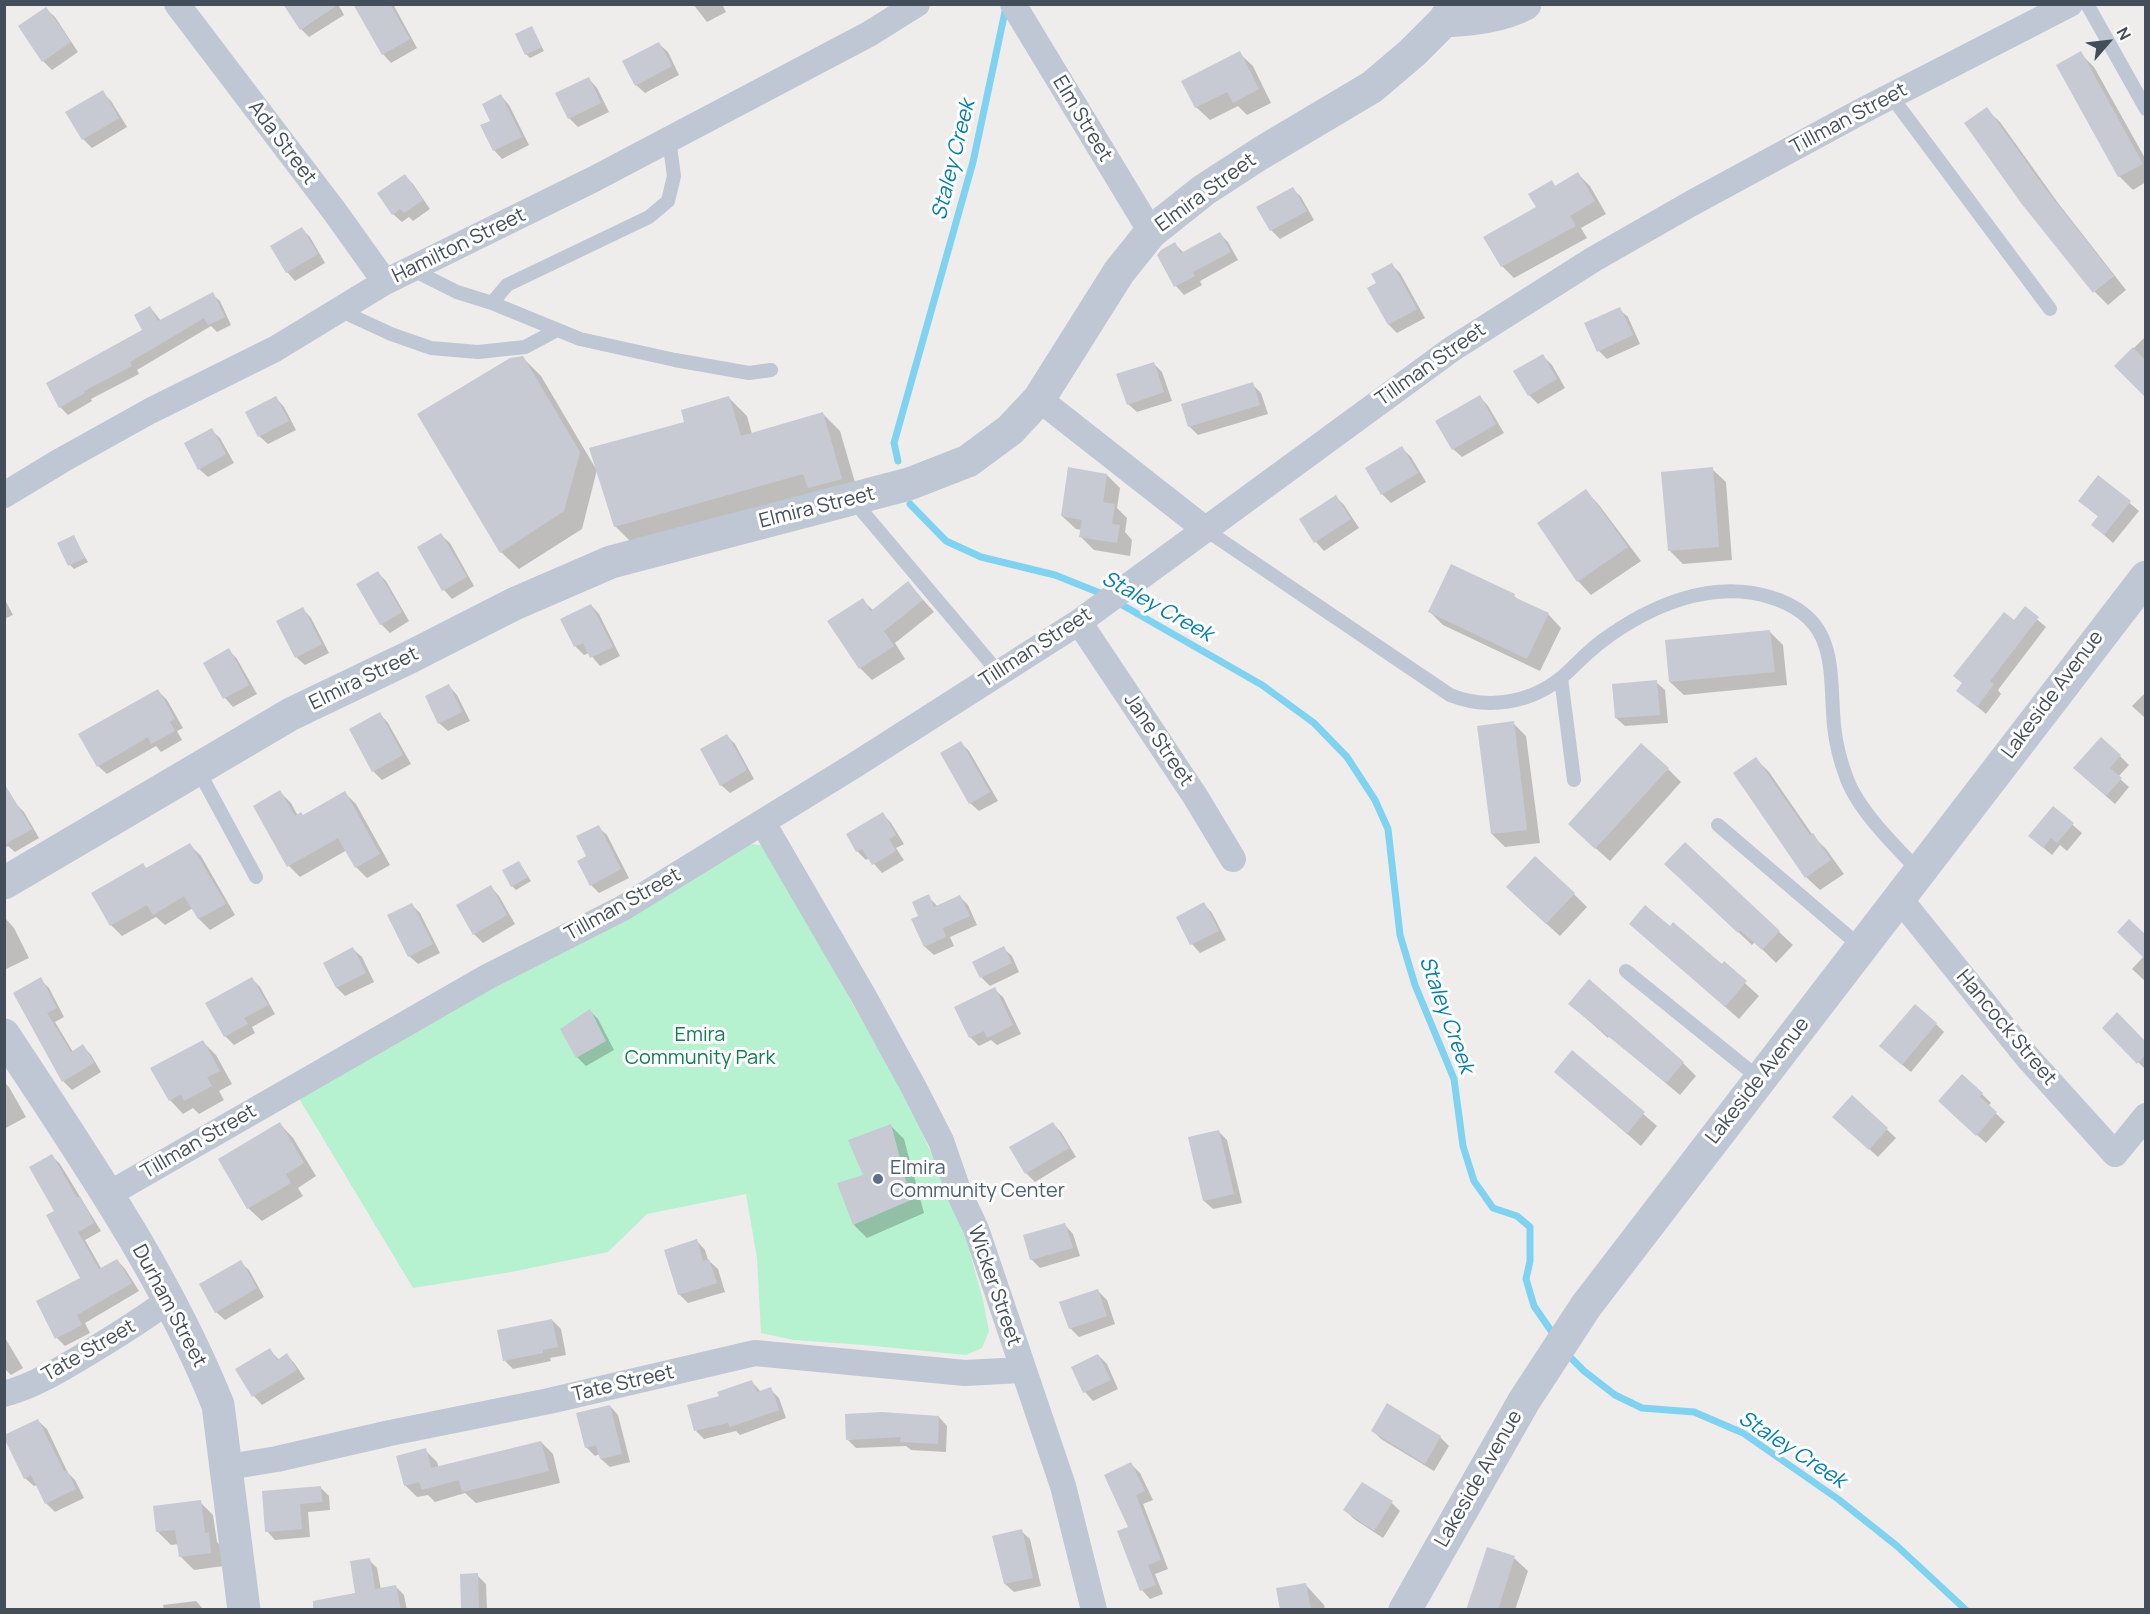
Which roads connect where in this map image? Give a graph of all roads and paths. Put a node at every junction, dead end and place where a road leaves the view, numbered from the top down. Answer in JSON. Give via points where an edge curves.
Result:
{"nodes":[{"id":1,"x":177,"y":4,"type":"edge"},
{"id":2,"x":917,"y":4,"type":"edge"},
{"id":3,"x":1013,"y":4,"type":"edge"},
{"id":4,"x":1525,"y":4,"type":"edge"},
{"id":5,"x":2070,"y":4,"type":"edge"},
{"id":6,"x":2087,"y":4,"type":"edge"},
{"id":7,"x":1449,"y":13,"type":"edge"},
{"id":8,"x":1891,"y":96,"type":"junction"},
{"id":9,"x":2145,"y":109,"type":"edge"},
{"id":10,"x":669,"y":139,"type":"junction"},
{"id":11,"x":1151,"y":232,"type":"junction"},
{"id":12,"x":411,"y":269,"type":"junction"},
{"id":13,"x":385,"y":282,"type":"junction"},
{"id":14,"x":492,"y":303,"type":"junction"},
{"id":15,"x":2050,"y":309,"type":"dead end"},
{"id":16,"x":339,"y":310,"type":"junction"},
{"id":17,"x":557,"y":330,"type":"junction"},
{"id":18,"x":771,"y":370,"type":"dead end"},
{"id":19,"x":1039,"y":399,"type":"junction"},
{"id":20,"x":4,"y":495,"type":"edge"},
{"id":21,"x":852,"y":500,"type":"junction"},
{"id":22,"x":1206,"y":530,"type":"junction"},
{"id":23,"x":2145,"y":577,"type":"edge"},
{"id":24,"x":1079,"y":622,"type":"junction"},
{"id":25,"x":999,"y":672,"type":"junction"},
{"id":26,"x":1561,"y":678,"type":"junction"},
{"id":27,"x":197,"y":768,"type":"junction"},
{"id":28,"x":1574,"y":780,"type":"dead end"},
{"id":29,"x":763,"y":823,"type":"junction"},
{"id":30,"x":1718,"y":825,"type":"dead end"},
{"id":31,"x":1233,"y":859,"type":"dead end"},
{"id":32,"x":1919,"y":871,"type":"junction"},
{"id":33,"x":256,"y":877,"type":"dead end"},
{"id":34,"x":4,"y":883,"type":"edge"},
{"id":35,"x":1899,"y":898,"type":"junction"},
{"id":36,"x":1861,"y":948,"type":"junction"},
{"id":37,"x":1626,"y":971,"type":"dead end"},
{"id":38,"x":4,"y":1035,"type":"edge"},
{"id":39,"x":1760,"y":1079,"type":"junction"},
{"id":40,"x":2145,"y":1116,"type":"edge"},
{"id":41,"x":109,"y":1194,"type":"junction"},
{"id":42,"x":169,"y":1300,"type":"junction"},
{"id":43,"x":1022,"y":1370,"type":"junction"},
{"id":44,"x":4,"y":1394,"type":"edge"},
{"id":45,"x":228,"y":1467,"type":"junction"},
{"id":46,"x":244,"y":1610,"type":"edge"},
{"id":47,"x":1094,"y":1610,"type":"edge"},
{"id":48,"x":1405,"y":1610,"type":"edge"}],
"edges":[{"from":1,"to":13,"type":"street","name":"Ada Street"},
{"from":2,"to":10,"type":"street","name":"Hamilton Street","via":[[869,34]]},
{"from":3,"to":11,"type":"street","name":"Elm Street"},
{"from":4,"to":7,"type":"street","name":"Elmira Street","via":[[1481,18]]},
{"from":5,"to":8,"type":"street","name":"Tillman Street"},
{"from":6,"to":9,"type":"lane"},
{"from":7,"to":11,"type":"street","name":"Elmira Street","via":[[1412,53],[1372,87],[1204,190]]},
{"from":8,"to":15,"type":"lane"},
{"from":8,"to":22,"type":"street","name":"Tillman Street","via":[[1692,203],[1502,316],[1372,406]]},
{"from":10,"to":12,"type":"street","name":"Hamilton Street"},
{"from":10,"to":14,"type":"lane","via":[[674,176],[668,201],[649,217],[507,285]]},
{"from":11,"to":19,"type":"street","name":"Elmira Street","via":[[1119,272]]},
{"from":12,"to":13,"type":"street","name":"Hamilton Street"},
{"from":12,"to":14,"type":"lane","via":[[457,292]]},
{"from":13,"to":16,"type":"street","name":"Hamilton Street"},
{"from":14,"to":17,"type":"lane"},
{"from":16,"to":17,"type":"lane","via":[[431,348],[478,352],[525,346]]},
{"from":16,"to":20,"type":"street","name":"Hamilton Street","via":[[275,349],[150,411]]},
{"from":17,"to":18,"type":"lane","via":[[580,339],[749,374]]},
{"from":19,"to":21,"type":"street","name":"Elmira Street","via":[[1010,430],[968,461]]},
{"from":19,"to":22,"type":"street"},
{"from":21,"to":25,"type":"lane"},
{"from":21,"to":27,"type":"street","name":"Elmira Street","via":[[611,562],[514,604],[291,714]]},
{"from":22,"to":24,"type":"street","name":"Tillman Street"},
{"from":22,"to":26,"type":"lane","via":[[1450,695],[1467,702],[1509,702]]},
{"from":23,"to":32,"type":"street","name":"Lakeside Avenue"},
{"from":24,"to":25,"type":"street","name":"Tillman Street"},
{"from":24,"to":31,"type":"street","name":"Jane Street"},
{"from":25,"to":29,"type":"street","name":"Tillman Street"},
{"from":26,"to":28,"type":"lane"},
{"from":26,"to":32,"type":"lane","via":[[1600,642],[1634,620],[1689,596],[1732,591],[1764,595],[1794,606],[1818,628],[1827,648],[1838,755],[1848,782],[1883,833]]},
{"from":27,"to":33,"type":"lane"},
{"from":27,"to":34,"type":"street","name":"Elmira Street"},
{"from":29,"to":41,"type":"street","name":"Tillman Street","via":[[623,908],[487,977]]},
{"from":29,"to":43,"type":"street","name":"Wicker Street","via":[[863,995],[940,1141],[976,1229]]},
{"from":30,"to":36,"type":"lane"},
{"from":32,"to":35,"type":"street","name":"Lakeside Avenue"},
{"from":35,"to":36,"type":"street","name":"Lakeside Avenue"},
{"from":35,"to":40,"type":"street","name":"Hancock Street","via":[[2029,1059],[2115,1154]]},
{"from":36,"to":39,"type":"street","name":"Lakeside Avenue"},
{"from":37,"to":39,"type":"lane"},
{"from":38,"to":41,"type":"street","name":"Durham Street"},
{"from":39,"to":48,"type":"street","name":"Lakeside Avenue","via":[[1586,1306],[1524,1401]]},
{"from":41,"to":42,"type":"street","name":"Durham Street"},
{"from":42,"to":44,"type":"street","name":"Tate Street","via":[[56,1372]]},
{"from":42,"to":45,"type":"street","name":"Durham Street","via":[[218,1406]]},
{"from":43,"to":45,"type":"street","name":"Tate Street","via":[[965,1373],[755,1353],[558,1399]]},
{"from":43,"to":47,"type":"street","name":"Wicker Street","via":[[1063,1486]]},
{"from":45,"to":46,"type":"street","name":"Durham Street"}]}
